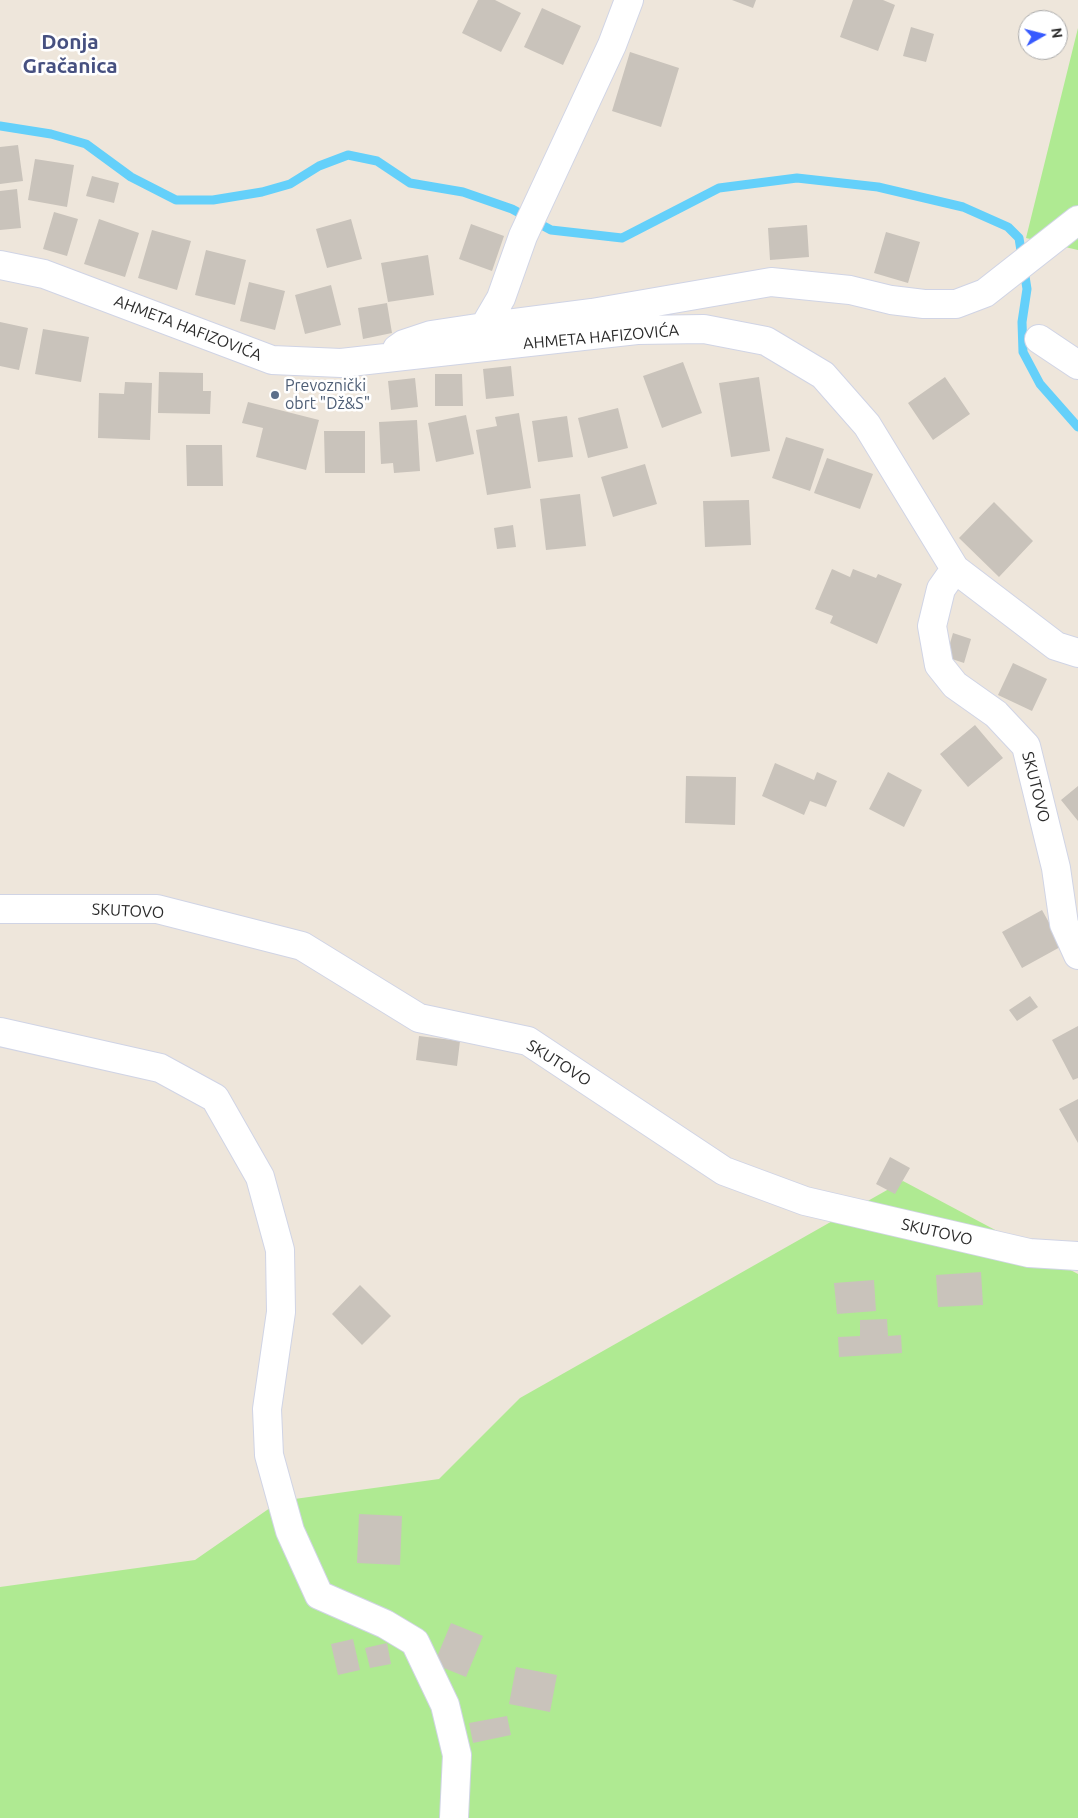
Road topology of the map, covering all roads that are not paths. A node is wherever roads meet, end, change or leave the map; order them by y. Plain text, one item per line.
1 (629, 0) edge
2 (1078, 220) edge
3 (0, 265) edge
4 (484, 327) junction
5 (1038, 339) dead end
6 (380, 360) junction
7 (1078, 365) edge
8 (955, 569) junction
9 (1078, 653) edge
10 (0, 909) edge
11 (1078, 955) edge
12 (0, 1032) edge
13 (1078, 1256) edge
14 (454, 1818) edge

1 - 4 street
2 - 4 street, AHMETA HAFIZOVIĆA
3 - 6 street, AHMETA HAFIZOVIĆA
4 - 6 street, AHMETA HAFIZOVIĆA
5 - 7 street
6 - 8 street, AHMETA HAFIZOVIĆA
8 - 9 street, AHMETA HAFIZOVIĆA
8 - 11 street, SKUTOVO
10 - 13 street, SKUTOVO
12 - 14 street

